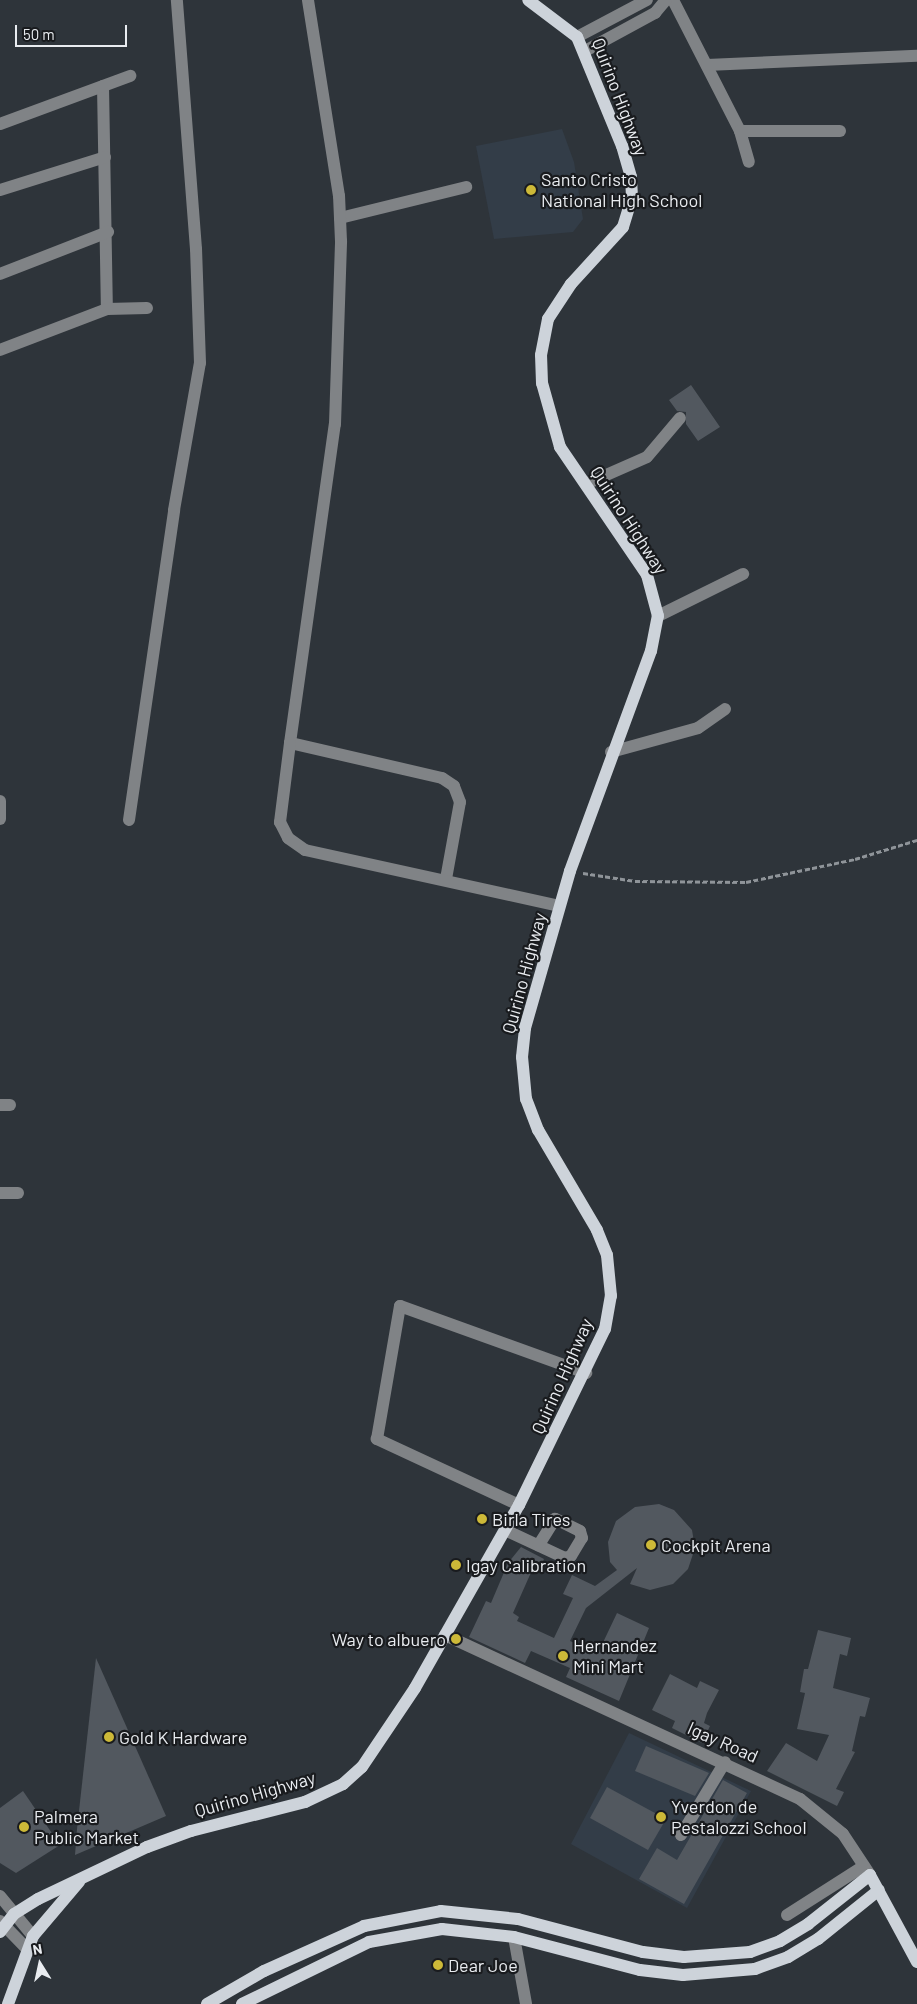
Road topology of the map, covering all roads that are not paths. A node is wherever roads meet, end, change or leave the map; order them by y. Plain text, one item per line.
1 (177, 0) edge
2 (308, 0) edge
3 (528, 0) edge
4 (647, 0) edge
5 (666, 0) edge
6 (673, 0) edge
7 (577, 37) junction
8 (585, 51) junction
9 (917, 56) edge
10 (707, 65) junction
11 (130, 76) dead end
12 (103, 86) junction
13 (0, 124) edge
14 (740, 131) junction
15 (840, 131) dead end
16 (105, 157) junction
17 (749, 162) dead end
18 (466, 187) dead end
19 (0, 190) edge
20 (340, 218) junction
21 (108, 232) junction
22 (0, 274) edge
23 (147, 308) dead end
24 (107, 309) junction
25 (0, 350) edge
26 (680, 418) dead end
27 (588, 483) junction
28 (743, 574) dead end
29 (658, 616) junction
30 (725, 709) dead end
31 (290, 743) junction
32 (611, 752) junction
33 (0, 801) edge
34 (0, 819) edge
35 (129, 820) dead end
36 (446, 878) junction
37 (560, 906) junction
38 (0, 1193) edge
39 (18, 1193) dead end
40 (586, 1373) junction
41 (519, 1505) junction
42 (505, 1530) junction
43 (539, 1545) dead end
44 (445, 1635) junction
45 (725, 1762) junction
46 (681, 1835) dead end
47 (867, 1870) junction
48 (80, 1880) junction
49 (879, 1890) junction
50 (0, 1896) edge
51 (14, 1914) junction
52 (788, 1915) dead end
53 (518, 1920) junction
54 (1, 1926) edge
55 (33, 1936) junction
56 (514, 1937) junction
57 (28, 1950) junction
58 (917, 1962) edge
59 (8, 2004) edge
60 (207, 2004) edge
61 (242, 2004) edge
62 (526, 2004) edge

1 - 35 street
2 - 20 street
3 - 7 main road, Quirino Highway
4 - 7 street
5 - 8 street
6 - 10 street
7 - 8 main road, Quirino Highway
8 - 27 main road, Quirino Highway
9 - 10 street
10 - 14 street
11 - 12 street
12 - 13 street
12 - 16 street
14 - 15 street
14 - 17 street
16 - 19 street
16 - 21 street
18 - 20 street
20 - 31 street
21 - 22 street
21 - 24 street
23 - 24 street
24 - 25 street
26 - 27 street
27 - 29 main road, Quirino Highway
28 - 29 street
29 - 32 main road, Quirino Highway
30 - 32 street
31 - 36 street
31 - 36 street
32 - 37 main road, Quirino Highway
33 - 34 street
36 - 37 street
37 - 40 main road, Quirino Highway
38 - 39 street
40 - 41 main road, Quirino Highway
40 - 41 street
41 - 42 main road, Quirino Highway
42 - 43 street
42 - 44 main road, Quirino Highway
44 - 45 street, Igay Road
44 - 48 main road, Quirino Highway
45 - 46 street
45 - 47 street, Igay Road
47 - 49 main road, Igay Road
47 - 52 street
47 - 53 main road
48 - 51 main road, Quirino Highway
48 - 55 main road, Quirino Highway
49 - 56 main road
49 - 58 main road, Igay Road
50 - 51 street
51 - 54 main road, Quirino Highway
51 - 55 street
53 - 56 main road
53 - 60 main road
54 - 57 street
55 - 57 main road, Quirino Highway
56 - 61 main road
56 - 62 street
57 - 59 main road, Quirino Highway

